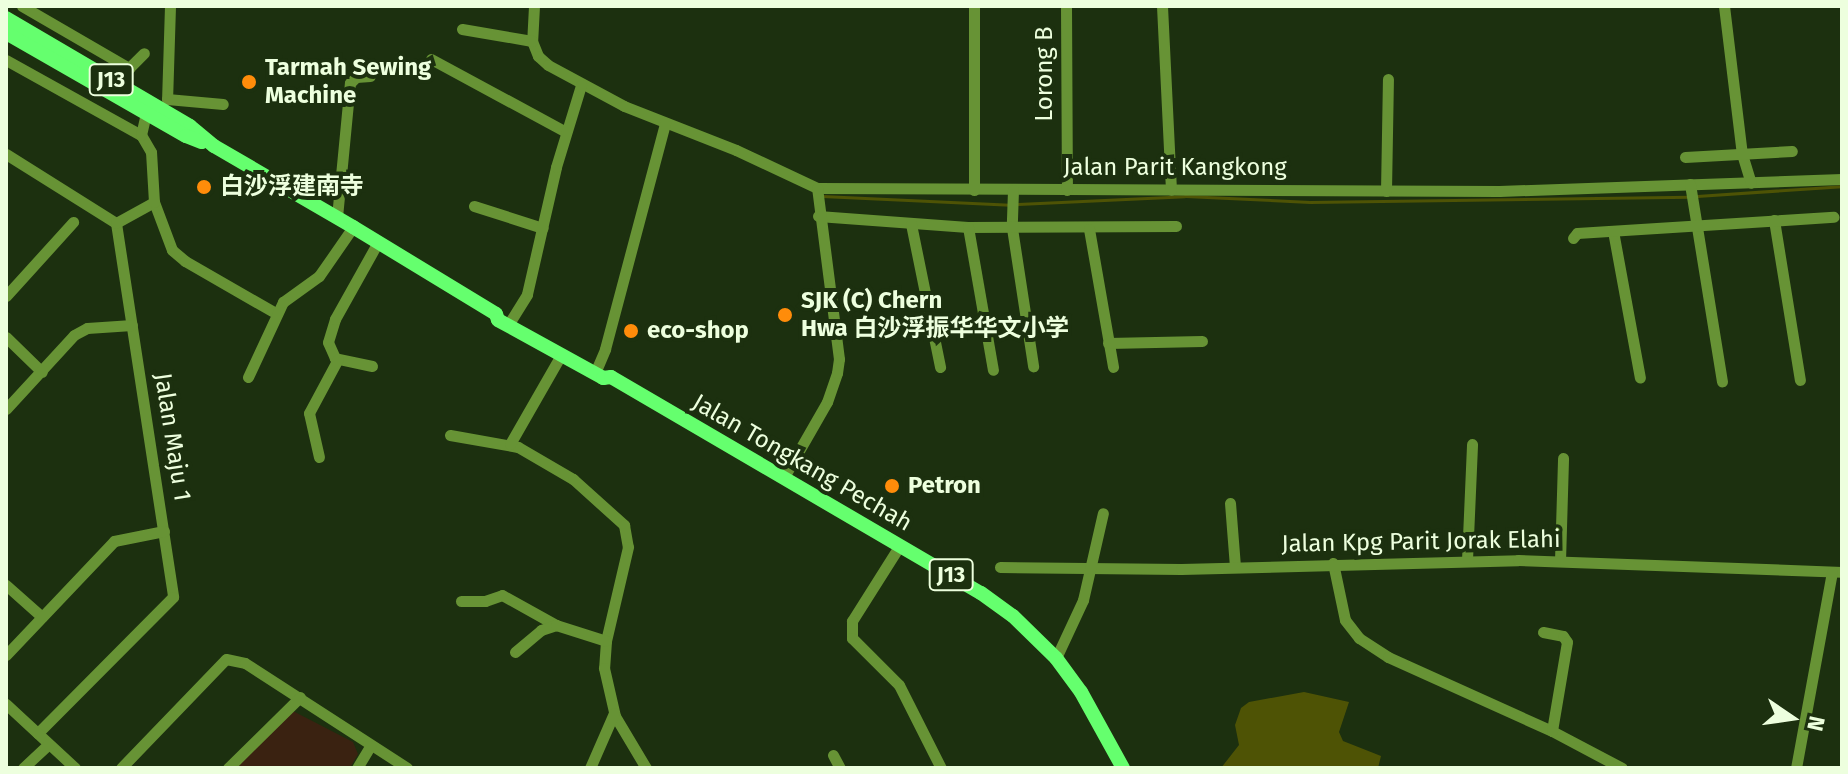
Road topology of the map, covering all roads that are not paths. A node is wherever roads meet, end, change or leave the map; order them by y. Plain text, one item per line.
1 (22, 6) edge
2 (170, 6) edge
3 (534, 6) edge
4 (974, 6) edge
5 (1066, 6) edge
6 (1162, 6) edge
7 (1724, 6) edge
8 (6, 18) edge
9 (462, 29) dead end
10 (6, 33) edge
11 (532, 41) junction
12 (104, 53) junction
13 (144, 53) dead end
14 (431, 59) dead end
15 (6, 60) edge
16 (101, 74) junction
17 (370, 76) dead end
18 (1388, 79) dead end
19 (581, 85) junction
20 (223, 104) dead end
21 (157, 107) junction
22 (665, 123) junction
23 (566, 132) junction
24 (141, 135) junction
25 (1792, 151) dead end
26 (6, 154) edge
27 (1742, 154) junction
28 (1685, 157) dead end
29 (1842, 179) edge
30 (1751, 183) junction
31 (817, 188) junction
32 (1691, 188) junction
33 (974, 190) junction
34 (1067, 190) junction
35 (1171, 190) junction
36 (1386, 191) junction
37 (1013, 194) junction
38 (154, 202) junction
39 (474, 206) dead end
40 (818, 216) junction
41 (337, 217) junction
42 (1834, 217) dead end
43 (1774, 220) junction
44 (73, 222) dead end
45 (116, 223) junction
46 (911, 224) junction
47 (1176, 226) dead end
48 (1697, 226) junction
49 (353, 227) junction
50 (968, 227) junction
51 (543, 228) junction
52 (1012, 228) junction
53 (1089, 229) junction
54 (1613, 231) junction
55 (1573, 238) dead end
56 (378, 242) junction
57 (6, 296) edge
58 (277, 314) junction
59 (510, 322) junction
60 (132, 325) junction
61 (6, 337) edge
62 (1202, 341) dead end
63 (1108, 343) junction
64 (561, 355) junction
65 (338, 359) junction
66 (372, 366) dead end
67 (1033, 366) dead end
68 (940, 367) dead end
69 (1113, 367) dead end
70 (598, 369) junction
71 (993, 370) dead end
72 (42, 372) junction
73 (248, 377) dead end
74 (1640, 378) dead end
75 (1800, 380) dead end
76 (1722, 381) dead end
77 (6, 409) edge
78 (450, 435) dead end
79 (510, 444) junction
80 (1472, 444) dead end
81 (319, 457) dead end
82 (1563, 458) dead end
83 (784, 477) junction
84 (1230, 503) dead end
85 (1103, 513) dead end
86 (164, 531) junction
87 (900, 545) junction
88 (1468, 555) junction
89 (1560, 556) junction
90 (1333, 563) junction
91 (1000, 567) dead end
92 (1235, 567) junction
93 (1091, 570) junction
94 (1837, 572) edge
95 (6, 585) edge
96 (461, 601) dead end
97 (42, 617) junction
98 (556, 625) junction
99 (1543, 632) dead end
100 (606, 641) junction
101 (515, 652) dead end
102 (6, 655) edge
103 (1056, 658) junction
104 (300, 697) junction
105 (6, 704) edge
106 (614, 713) junction
107 (1552, 731) junction
108 (38, 733) junction
109 (49, 744) junction
110 (370, 746) junction
111 (833, 755) dead end
112 (23, 768) edge
113 (75, 768) edge
114 (121, 768) edge
115 (228, 768) edge
116 (357, 768) edge
117 (407, 768) edge
118 (590, 768) edge
119 (646, 768) edge
120 (840, 768) edge
121 (941, 768) edge
122 (1123, 768) edge
123 (1622, 768) edge
124 (1796, 768) edge

1 - 12 street
2 - 21 street
3 - 11 street
4 - 33 street
5 - 34 street, Lorong B
6 - 35 street
7 - 27 street
8 - 16 main road, Jalan Tongkang Pechah / J13
9 - 11 street
10 - 21 main road, Jalan Tongkang Pechah / J13
11 - 19 street
12 - 13 street
12 - 16 street
14 - 23 street
15 - 24 street
16 - 21 main road, Jalan Tongkang Pechah / J13
17 - 41 street
18 - 36 street
19 - 22 street
19 - 23 street
20 - 21 street
21 - 24 street
21 - 41 main road, Jalan Tongkang Pechah / J13
22 - 31 street
22 - 70 street
23 - 51 street
24 - 38 street
25 - 27 street
26 - 45 street
27 - 28 street
27 - 30 street
29 - 30 street, Jalan Parit Kangkong
30 - 32 street, Jalan Parit Kangkong
31 - 33 street, Jalan Parit Kangkong
31 - 40 street
32 - 36 street, Jalan Parit Kangkong
32 - 48 street
33 - 37 street, Jalan Parit Kangkong
34 - 35 street, Jalan Parit Kangkong
34 - 37 street, Jalan Parit Kangkong
35 - 36 street, Jalan Parit Kangkong
37 - 52 street
38 - 45 street
38 - 58 street
39 - 51 street
40 - 46 street
40 - 83 street
41 - 49 main road, Jalan Tongkang Pechah / J13
42 - 43 street
43 - 48 street
43 - 75 street
44 - 57 street
45 - 60 street, Jalan Maju 1
46 - 50 street
46 - 68 street
47 - 53 street
48 - 54 street
48 - 76 street
49 - 56 main road, Jalan Tongkang Pechah / J13
49 - 58 street
50 - 52 street
50 - 71 street
51 - 59 street
52 - 53 street
52 - 67 street
53 - 63 street
54 - 55 street
54 - 74 street
56 - 59 main road, Jalan Tongkang Pechah / J13
56 - 65 street
58 - 73 street
59 - 64 main road, Jalan Tongkang Pechah / J13
59 - 70 main road, Jalan Tongkang Pechah / J13
60 - 72 street
60 - 86 street, Jalan Maju 1
61 - 72 street
62 - 63 street
63 - 69 street
64 - 70 main road, Jalan Tongkang Pechah / J13
64 - 79 street
65 - 66 street
65 - 81 street
70 - 83 main road, Jalan Tongkang Pechah / J13
72 - 77 street
78 - 79 street
79 - 100 street
80 - 88 street
82 - 89 street
83 - 87 main road, Jalan Tongkang Pechah / J13
84 - 92 street
85 - 93 street
86 - 97 street
86 - 108 street, Jalan Maju 1
87 - 103 main road, Jalan Tongkang Pechah / J13
87 - 121 street
88 - 89 street, Jalan Kpg Parit Jorak Elahi
88 - 90 street, Jalan Kpg Parit Jorak Elahi
89 - 94 street, Jalan Kpg Parit Jorak Elahi
90 - 92 street, Jalan Kpg Parit Jorak Elahi
90 - 107 street
91 - 93 street, Jalan Kpg Parit Jorak Elahi
92 - 93 street, Jalan Kpg Parit Jorak Elahi
93 - 103 street
94 - 124 street
95 - 97 street
96 - 98 street
97 - 102 street
98 - 100 street
98 - 101 street
99 - 107 street
100 - 106 street
103 - 122 main road, Jalan Tongkang Pechah / J13
104 - 110 street
104 - 114 street
104 - 115 street
105 - 108 street
106 - 118 street
106 - 119 street
107 - 123 street
108 - 109 street
109 - 112 street
109 - 113 street
110 - 116 street
110 - 117 street
111 - 120 street

